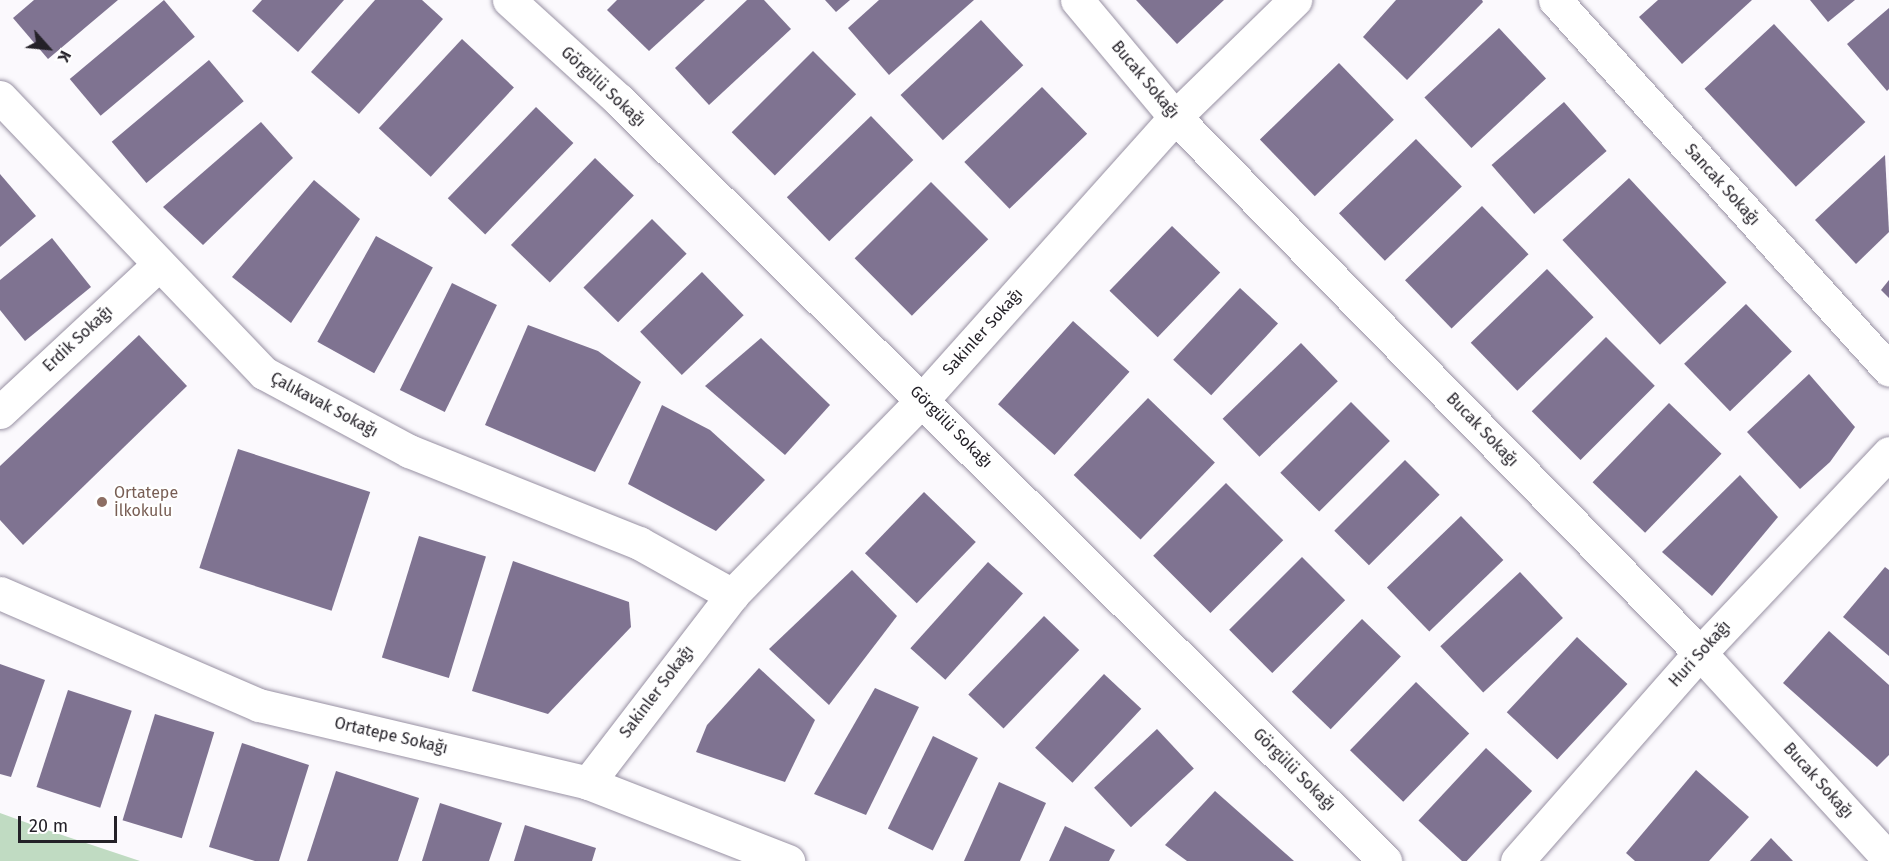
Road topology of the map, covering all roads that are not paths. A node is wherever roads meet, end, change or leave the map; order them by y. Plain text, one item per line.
1 (509, 0) edge
2 (1077, 0) edge
3 (1295, 0) edge
4 (1555, 0) edge
5 (0, 97) edge
6 (1175, 117) junction
7 (157, 266) junction
8 (1889, 369) edge
9 (923, 399) junction
10 (0, 412) edge
11 (1889, 453) edge
12 (0, 593) edge
13 (732, 595) junction
14 (1701, 653) junction
15 (588, 783) junction
16 (1889, 859) edge
17 (788, 861) edge
18 (1385, 861) edge
19 (1517, 861) edge

1 - 9 street, Görgülü Sokağı
2 - 6 street, Bucak Sokağı
3 - 6 street, Sakinler Sokağı
4 - 8 street, Sancak Sokağı
5 - 7 street, Çalıkavak Sokağı
6 - 9 street, Sakinler Sokağı
6 - 14 street, Bucak Sokağı
7 - 10 street, Erdik Sokağı
7 - 13 street, Çalıkavak Sokağı
9 - 13 street, Sakinler Sokağı
9 - 18 street, Görgülü Sokağı
11 - 14 street, Huri Sokağı
12 - 15 street, Ortatepe Sokağı
13 - 15 street, Sakinler Sokağı
14 - 16 street, Bucak Sokağı
14 - 19 street, Huri Sokağı
15 - 17 street, Ortatepe Sokağı

